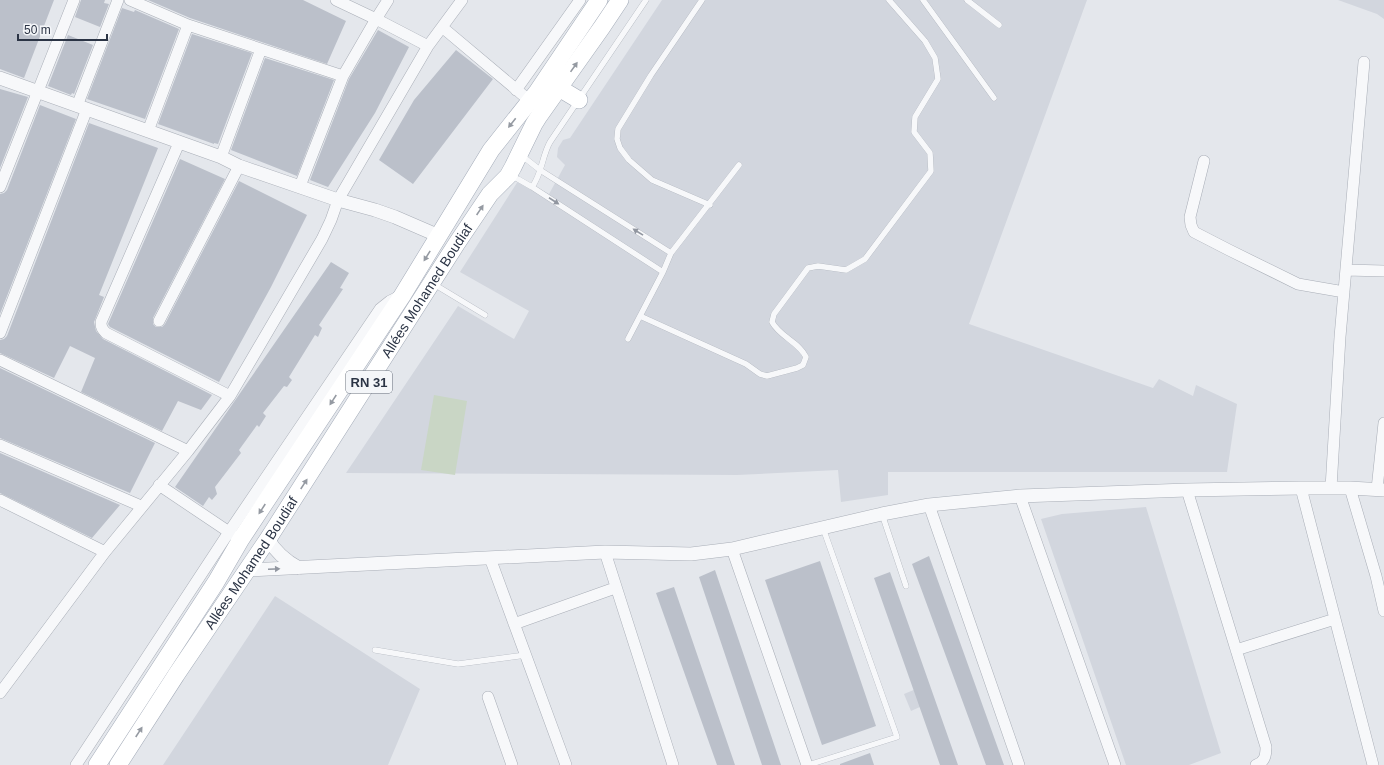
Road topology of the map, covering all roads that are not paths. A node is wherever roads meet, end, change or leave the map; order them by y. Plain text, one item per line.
1 (74, 0) edge
2 (118, 0) edge
3 (336, 0) edge
4 (388, 0) edge
5 (462, 0) edge
6 (580, 0) edge
7 (599, 0) edge
8 (620, 0) edge
9 (646, 0) edge
10 (702, 0) edge
11 (889, 0) edge
12 (923, 0) edge
13 (967, 0) edge
14 (133, 1) edge
15 (376, 18) junction
16 (188, 25) junction
17 (999, 25) dead end
18 (442, 27) junction
19 (428, 46) junction
20 (261, 50) junction
21 (1364, 62) dead end
22 (343, 76) junction
23 (0, 78) edge
24 (559, 88) junction
25 (516, 90) junction
26 (38, 92) junction
27 (994, 98) dead end
28 (579, 100) junction
29 (530, 101) junction
30 (82, 108) junction
31 (148, 131) junction
32 (501, 138) junction
33 (179, 143) junction
34 (520, 154) junction
35 (221, 157) junction
36 (1204, 161) dead end
37 (484, 163) junction
38 (739, 165) dead end
39 (239, 166) junction
40 (540, 170) junction
41 (508, 176) junction
42 (300, 186) junction
43 (0, 187) edge
44 (532, 187) junction
45 (338, 200) junction
46 (710, 205) junction
47 (439, 236) junction
48 (671, 253) junction
49 (1346, 270) junction
50 (1384, 271) edge
51 (663, 272) junction
52 (432, 283) junction
53 (1344, 292) junction
54 (485, 315) dead end
55 (640, 316) junction
56 (159, 321) dead end
57 (0, 333) edge
58 (628, 339) dead end
59 (0, 360) edge
60 (230, 396) junction
61 (1384, 423) edge
62 (0, 445) edge
63 (188, 451) junction
64 (159, 485) junction
65 (1301, 488) junction
66 (1331, 488) junction
67 (1350, 488) junction
68 (1186, 490) junction
69 (1381, 490) edge
70 (1020, 496) junction
71 (0, 500) edge
72 (929, 505) junction
73 (141, 506) junction
74 (882, 514) junction
75 (823, 528) junction
76 (235, 536) junction
77 (268, 539) junction
78 (732, 549) junction
79 (105, 552) junction
80 (605, 552) junction
81 (490, 558) junction
82 (299, 568) junction
83 (248, 570) junction
84 (1380, 576) edge
85 (906, 586) dead end
86 (615, 588) junction
87 (1384, 610) edge
88 (1335, 619) junction
89 (514, 624) junction
90 (375, 650) dead end
91 (1236, 650) junction
92 (526, 655) junction
93 (0, 693) edge
94 (488, 697) dead end
95 (106, 718) junction
96 (122, 728) junction
97 (76, 765) edge
98 (97, 765) edge
99 (118, 765) edge
100 (512, 765) edge
101 (566, 765) edge
102 (672, 765) edge
103 (807, 765) edge
104 (1019, 765) edge
105 (1114, 765) edge
106 (1259, 765) edge
107 (1374, 765) edge

1 - 26 street
2 - 30 street
3 - 15 street
4 - 15 street
5 - 18 street
6 - 25 street
7 - 29 main road, Allées Mohamed Boudiaf / RN 31
24 -> 8 main road, Allées Mohamed Boudiaf / RN 31
9 - 28 lane
10 - 46 lane
11 - 55 lane
12 - 27 lane
13 - 17 lane
14 - 16 street
15 - 19 street
15 - 22 street
16 - 20 street
16 - 31 street
18 - 19 street
18 - 25 street
19 - 45 street
20 - 22 street
20 - 35 street
21 - 49 street
22 - 42 street
23 - 26 street
24 - 28 main road
24 - 34 main road, Allées Mohamed Boudiaf / RN 31
25 - 29 street
26 - 30 street
26 - 43 street
28 - 40 lane
29 -> 32 main road, Allées Mohamed Boudiaf / RN 31
30 - 31 street
30 - 57 street
31 - 33 street
32 - 34 main road
32 - 37 main road, Allées Mohamed Boudiaf / RN 31
33 - 35 street
33 - 60 street
34 - 40 lane
34 - 41 main road, Allées Mohamed Boudiaf / RN 31
35 - 39 street
36 - 53 street
37 - 41 main road
37 - 47 main road, Allées Mohamed Boudiaf / RN 31
38 - 46 lane
39 - 42 street
39 - 56 street
40 - 44 lane
48 -> 40 lane
41 - 44 lane
52 -> 41 main road, Allées Mohamed Boudiaf / RN 31
42 - 45 street
44 -> 51 lane
45 - 47 street
45 - 60 street
46 - 48 lane
47 -> 76 main road, Allées Mohamed Boudiaf / RN 31
48 - 51 lane
49 - 50 street
49 - 53 street
51 - 55 lane
52 - 54 lane
77 -> 52 main road, Allées Mohamed Boudiaf / RN 31
53 - 66 street
55 - 58 lane
59 - 63 street
60 - 63 street
61 - 69 street
62 - 73 street
63 - 64 street
64 - 73 street
64 - 76 street
65 - 66 street
65 - 68 street
65 - 88 street
66 - 67 street
67 - 69 street
67 - 84 street
68 - 70 street
68 - 91 street
70 - 72 street
70 - 105 street
71 - 79 street
72 - 74 street
72 - 104 street
73 - 79 street
74 - 75 street
74 - 85 lane
75 - 78 street
75 - 103 lane
76 - 95 street
76 - 96 main road, Allées Mohamed Boudiaf / RN 31
77 - 82 street
77 - 83 main road, Allées Mohamed Boudiaf / RN 31
78 - 80 street
78 - 103 street
79 - 93 street
80 - 81 street
80 - 86 street
81 - 82 street
81 - 89 street
83 -> 82 street
99 -> 83 main road, Allées Mohamed Boudiaf / RN 31
84 - 87 street
86 - 89 street
86 - 102 street
88 - 91 street
88 - 107 street
89 - 92 street
90 - 92 lane
91 - 106 street
92 - 101 street
94 - 100 street
95 - 96 street
95 - 97 street
96 - 98 main road, Allées Mohamed Boudiaf / RN 31

